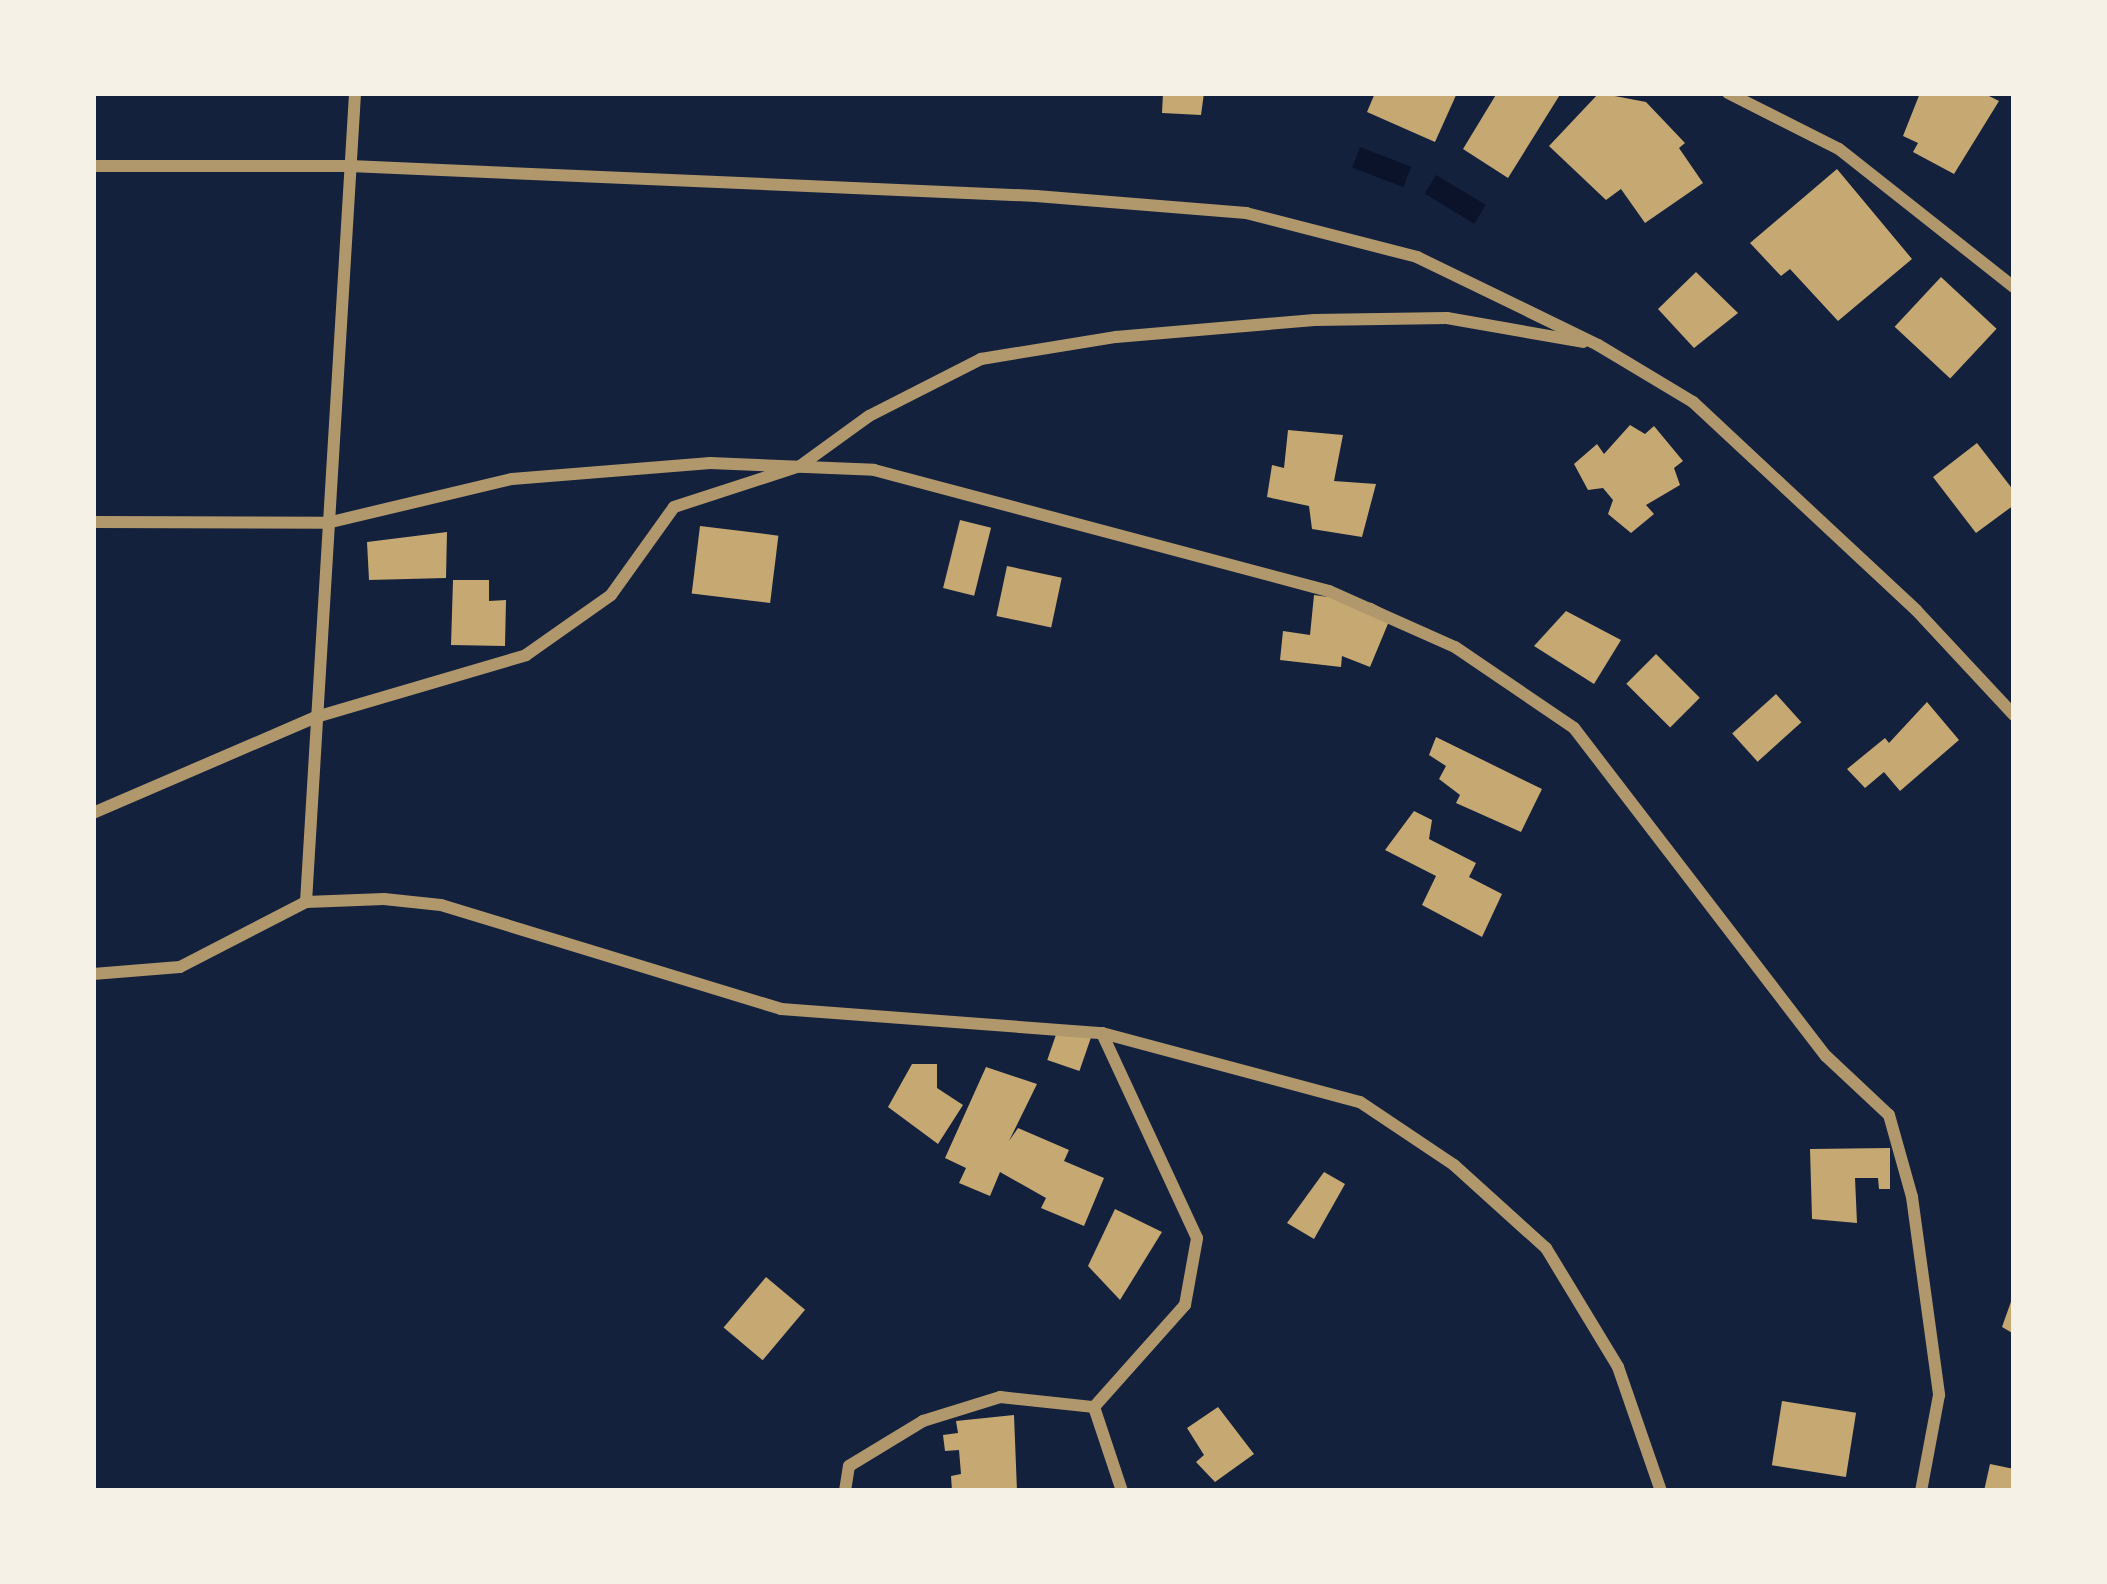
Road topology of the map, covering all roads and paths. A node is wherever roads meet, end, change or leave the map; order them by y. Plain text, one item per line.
1 (355, 93) edge
2 (1728, 93) edge
3 (93, 166) edge
4 (350, 166) junction
5 (2014, 287) edge
6 (1598, 345) junction
7 (800, 466) junction
8 (93, 522) edge
9 (327, 523) junction
10 (2014, 715) edge
11 (316, 717) junction
12 (93, 814) edge
13 (306, 902) junction
14 (93, 974) edge
15 (1102, 1033) junction
16 (1094, 1407) junction
17 (845, 1491) edge
18 (1122, 1491) edge
19 (1661, 1491) edge
20 (1921, 1491) edge

1 - 4 street
2 - 5 street
3 - 4 street
4 - 6 street
4 - 9 street
6 - 7 street
6 - 10 street
7 - 9 street
7 - 11 street
7 - 20 street
8 - 9 street
9 - 11 street
11 - 12 street
11 - 13 street
13 - 14 street
13 - 15 street
15 - 16 street
15 - 19 street
16 - 17 street
16 - 18 street

